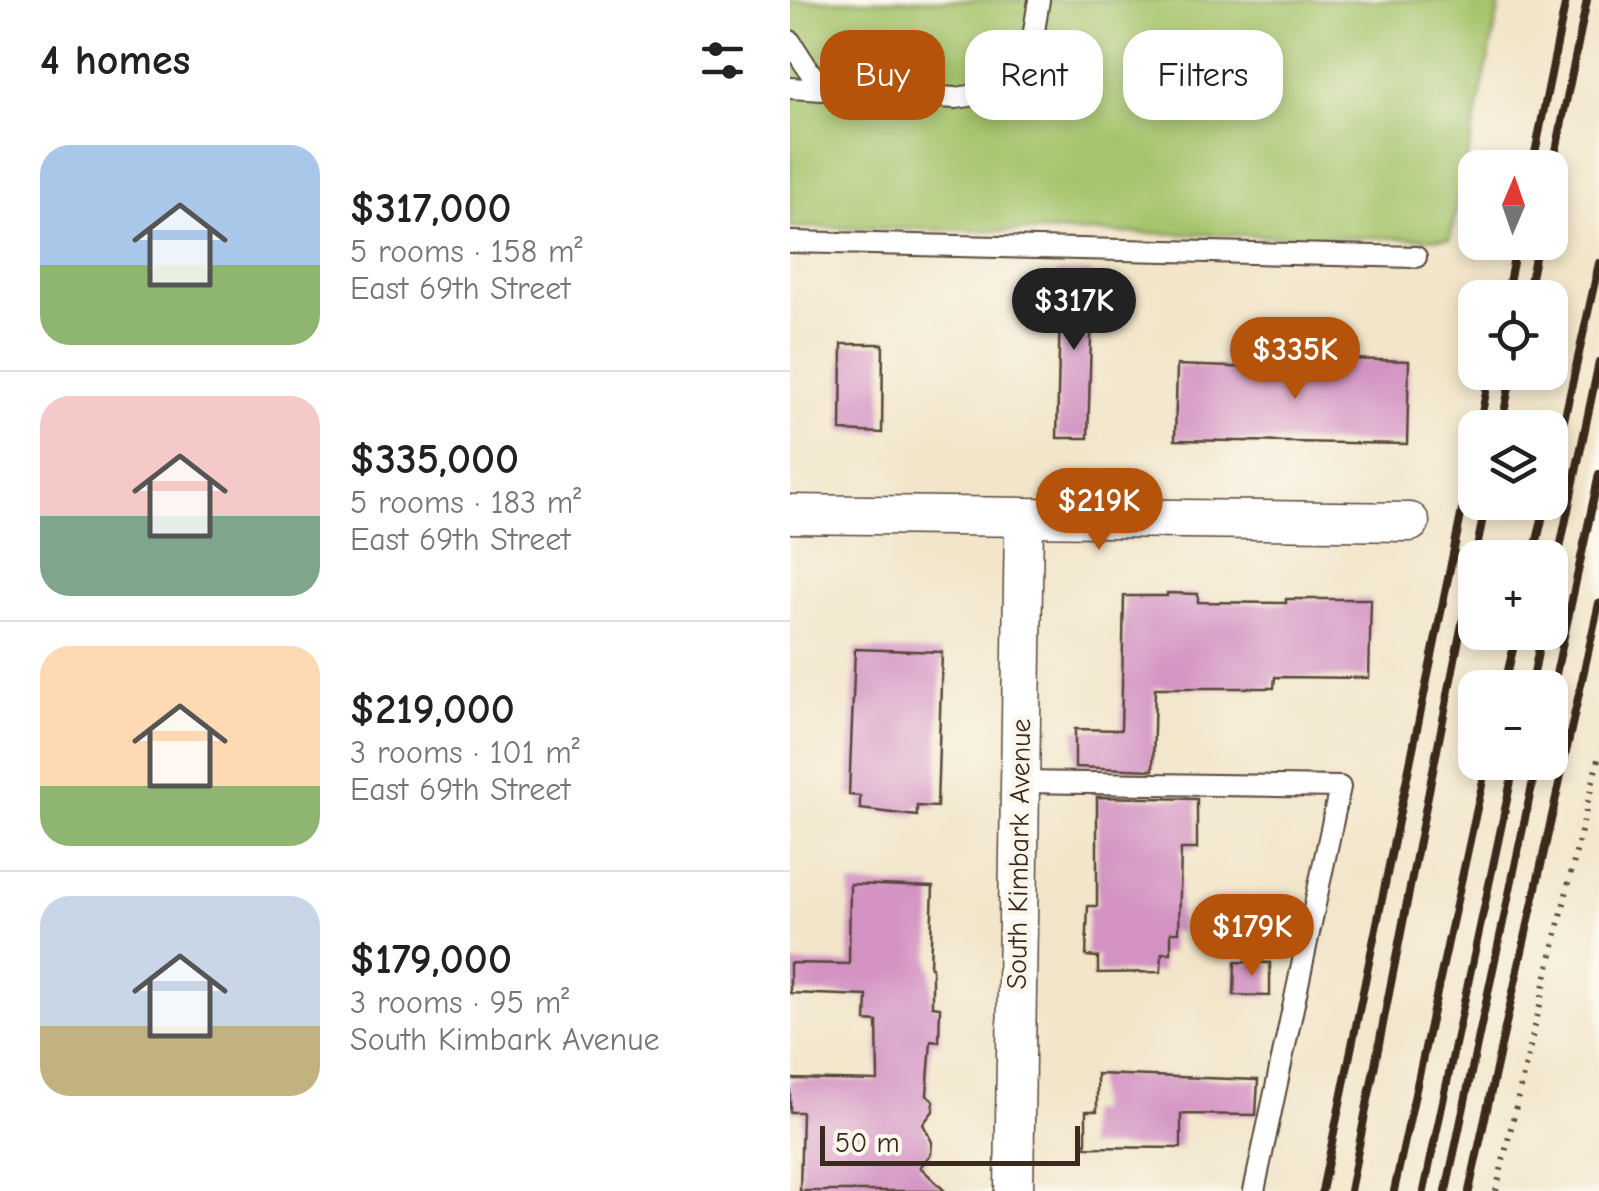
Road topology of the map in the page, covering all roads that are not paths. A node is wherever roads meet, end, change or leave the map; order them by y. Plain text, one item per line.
1 (1040, 0) edge
2 (790, 41) edge
3 (790, 88) edge
4 (820, 89) joint
5 (945, 97) edge
6 (790, 242) edge
7 (1416, 257) dead end
8 (790, 514) edge
9 (1024, 518) junction
10 (1410, 522) dead end
11 (1020, 782) junction
12 (1014, 1191) edge
13 (1254, 1191) edge

1 - 5 lane
2 - 4 lane
3 - 4 lane
6 - 7 lane
8 - 9 street
9 - 10 street
9 - 11 street, South Kimbark Avenue
11 - 12 street, South Kimbark Avenue
11 - 13 lane

